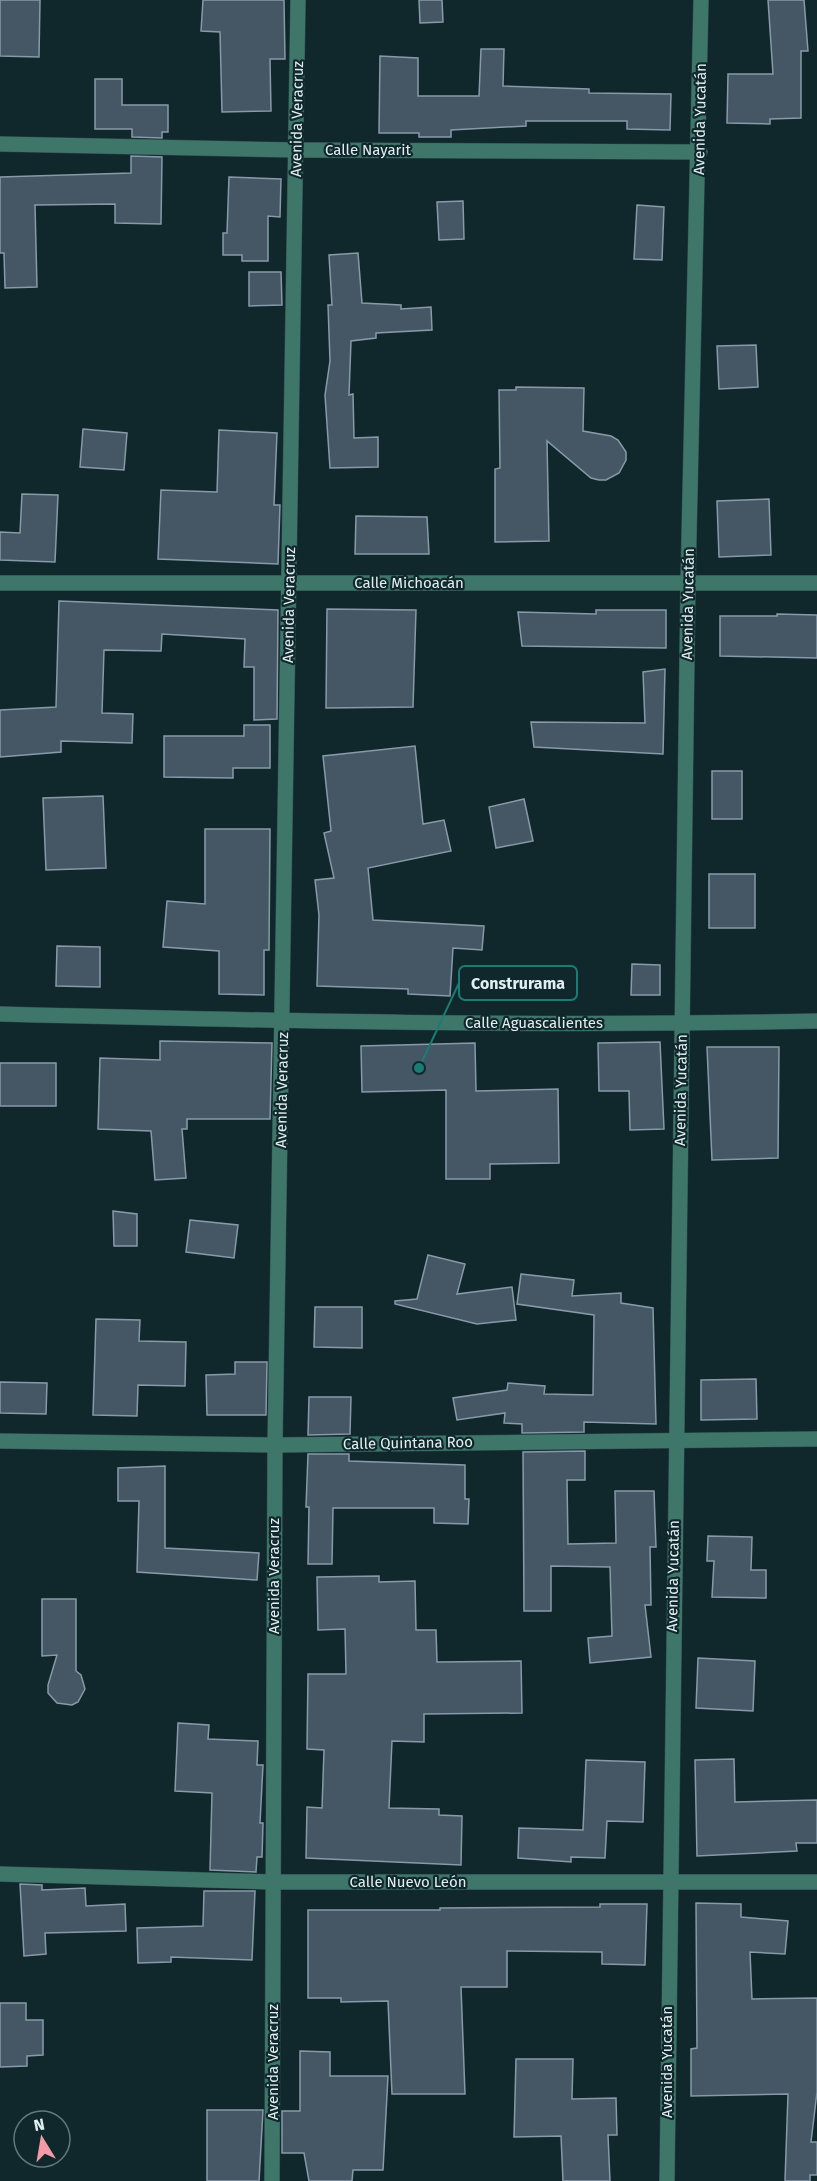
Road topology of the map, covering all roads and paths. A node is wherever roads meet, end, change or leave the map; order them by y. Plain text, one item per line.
1 (298, 0) edge
2 (701, 0) edge
3 (0, 144) edge
4 (297, 150) junction
5 (700, 152) junction
6 (688, 582) junction
7 (0, 583) edge
8 (817, 583) edge
9 (289, 584) junction
10 (0, 1014) edge
11 (283, 1021) junction
12 (817, 1021) edge
13 (682, 1024) junction
14 (817, 1439) edge
15 (675, 1440) junction
16 (0, 1441) edge
17 (274, 1445) junction
18 (0, 1874) edge
19 (274, 1882) junction
20 (817, 1882) edge
21 (669, 1883) junction
22 (272, 2181) edge
23 (667, 2181) edge

1 - 4 street, Avenida Veracruz
2 - 5 street, Avenida Yucatán
3 - 4 street, Calle Nayarit
4 - 5 street, Calle Nayarit
4 - 9 street, Avenida Veracruz
5 - 6 street, Avenida Yucatán
6 - 8 street, Calle Michoacán
6 - 9 street, Calle Michoacán
6 - 13 street, Avenida Yucatán
7 - 9 street, Calle Michoacán
9 - 11 street, Avenida Veracruz
10 - 11 street, Calle Aguascalientes
11 - 13 street, Calle Aguascalientes
11 - 17 street, Avenida Veracruz
12 - 13 street, Calle Aguascalientes
13 - 15 street, Avenida Yucatán
14 - 15 street, Calle Quintana Roo
15 - 17 street, Calle Quintana Roo
15 - 21 street, Avenida Yucatán
16 - 17 street, Calle Quintana Roo
17 - 19 street, Avenida Veracruz
18 - 19 street, Calle Nuevo León
19 - 21 street, Calle Nuevo León
19 - 22 street, Avenida Veracruz
20 - 21 street, Calle Nuevo León
21 - 23 street, Avenida Yucatán

